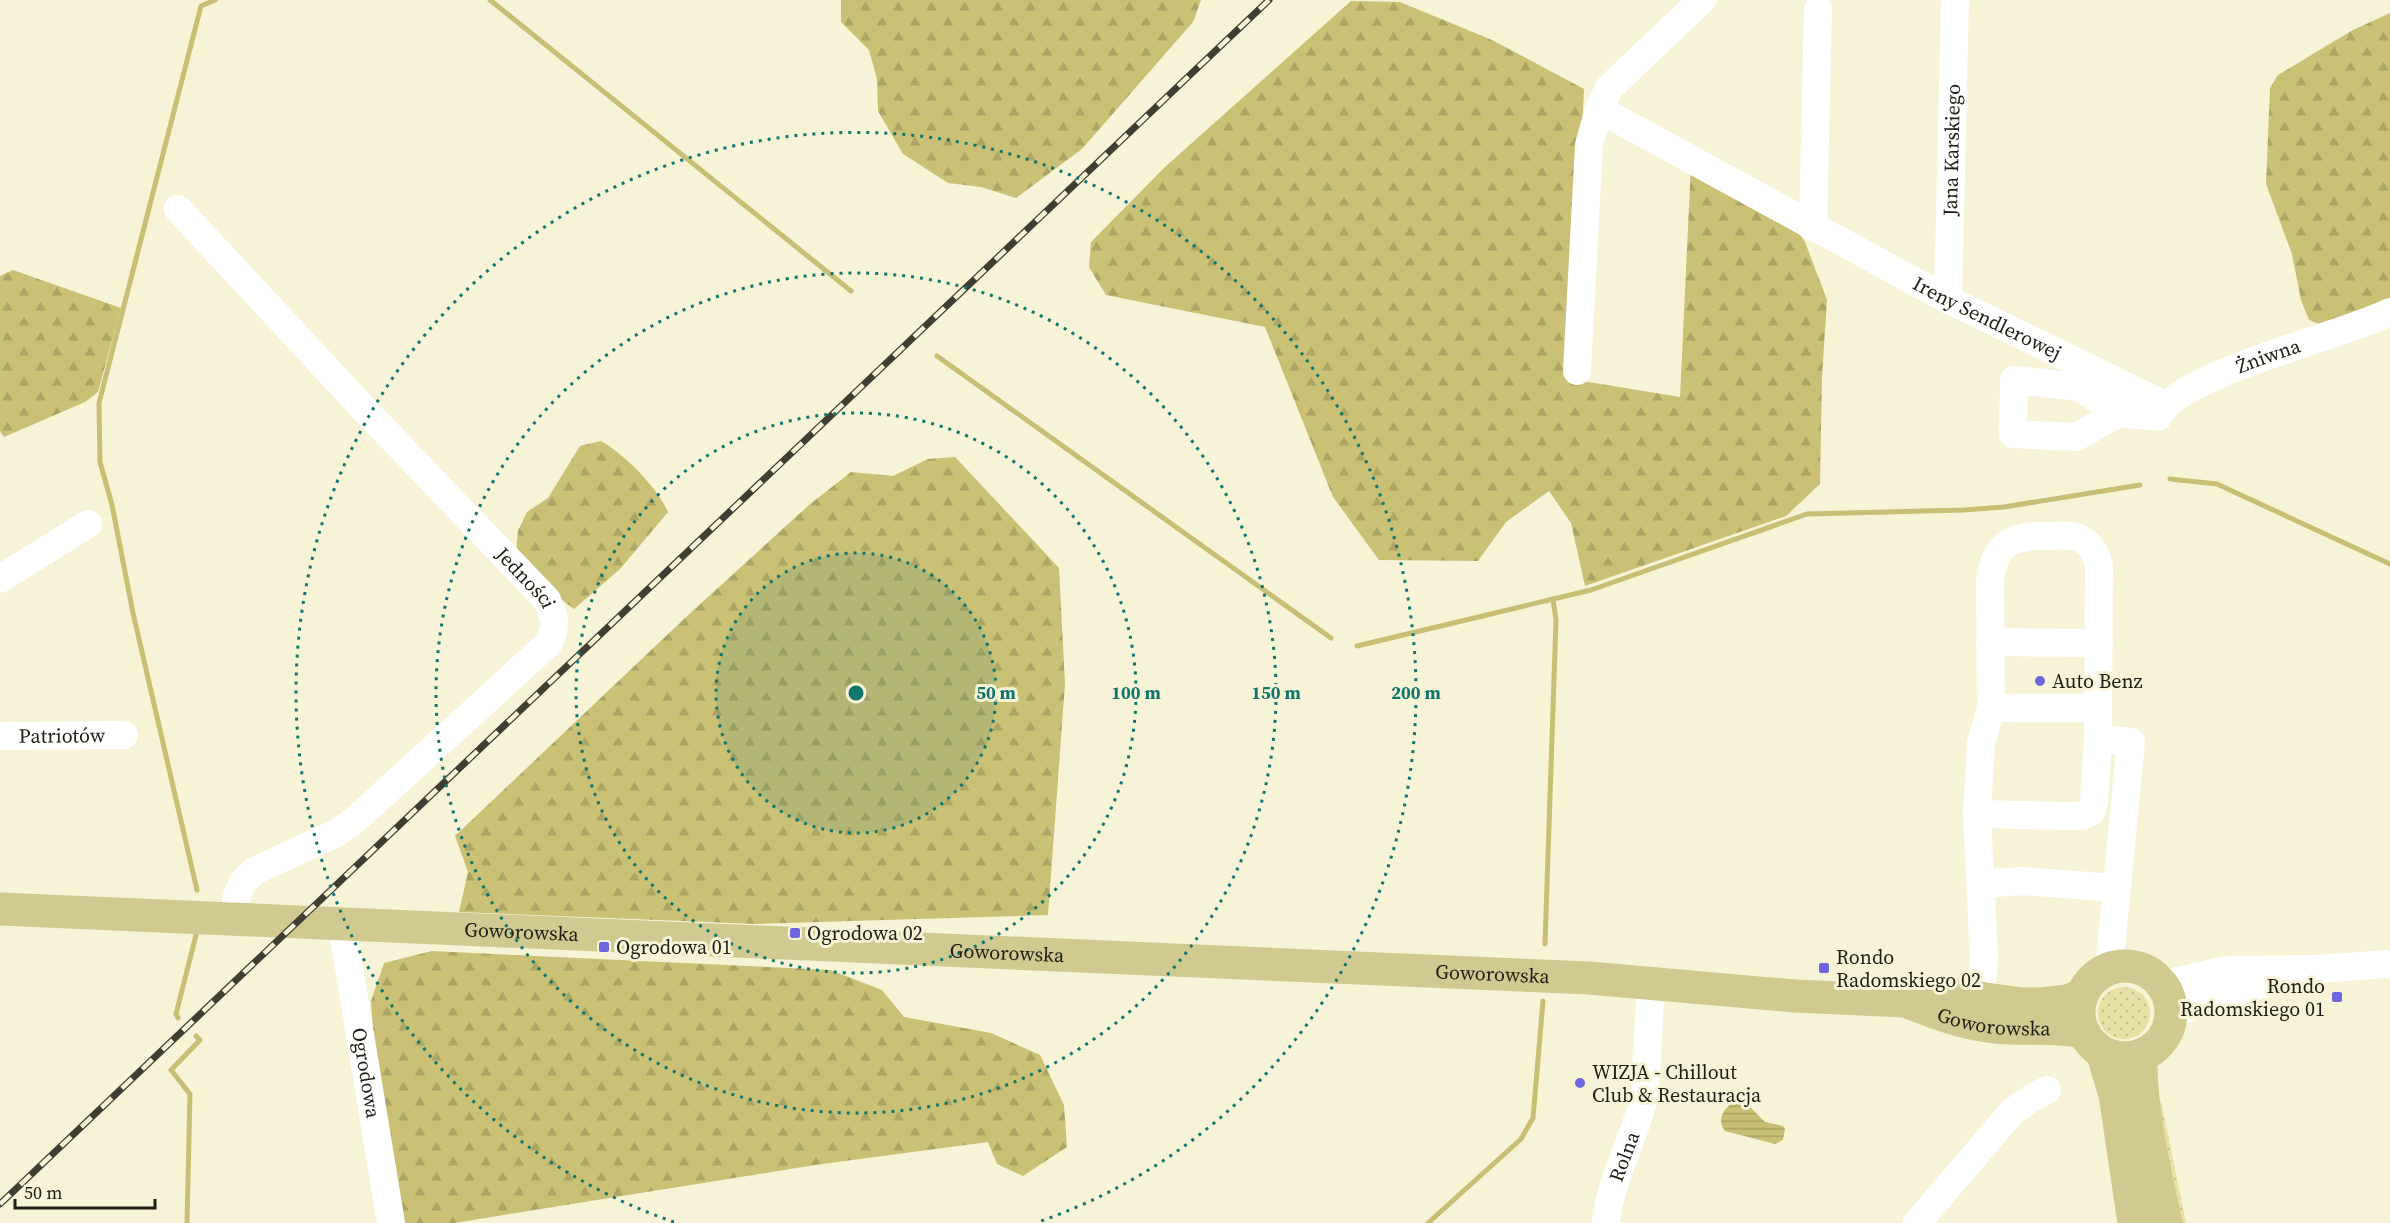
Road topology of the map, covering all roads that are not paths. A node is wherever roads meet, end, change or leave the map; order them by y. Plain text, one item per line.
1 (1702, 0) edge
2 (1955, 0) edge
3 (1818, 9) dead end
4 (1599, 109) junction
5 (178, 209) dead end
6 (1813, 227) junction
7 (1948, 300) junction
8 (2390, 312) edge
9 (1577, 371) dead end
10 (2161, 411) junction
11 (2119, 413) dead end
12 (88, 524) dead end
13 (0, 579) edge
14 (1990, 642) junction
15 (2099, 643) junction
16 (1991, 708) junction
17 (2098, 708) junction
18 (124, 735) dead end
19 (0, 736) edge
20 (2098, 739) junction
21 (1977, 814) junction
22 (2117, 874) junction
23 (1982, 884) junction
24 (0, 909) edge
25 (234, 919) junction
26 (342, 925) junction
27 (2390, 964) edge
28 (2109, 969) junction
29 (2316, 969) junction
30 (2159, 982) junction
31 (1651, 983) junction
32 (2082, 996) junction
33 (1981, 998) junction
34 (1905, 1001) junction
35 (2170, 1016) junction
36 (2093, 1042) junction
37 (2140, 1055) junction
38 (2047, 1090) dead end
39 (2171, 1218) edge
40 (391, 1223) edge
41 (1606, 1223) edge
42 (1917, 1223) edge
43 (2134, 1223) edge

1 - 4 street
2 - 7 street, Jana Karskiego
3 - 6 street
4 - 6 street, Ireny Sendlerowej
4 - 9 street
5 - 25 street, Jedności
6 - 7 street, Ireny Sendlerowej
7 - 10 street, Ireny Sendlerowej
8 - 10 street, Żniwna
10 - 11 street
12 - 13 street
14 - 15 street
14 - 15 street
14 - 16 street
15 - 17 street
16 - 17 street
16 - 21 street
17 - 20 street
18 - 19 street, Patriotów
20 - 21 street
20 - 22 street
21 - 23 street
22 - 23 street
22 - 28 street
23 - 33 street
24 - 25 main road, Goworowska
25 - 26 main road, Goworowska
26 - 31 main road, Goworowska
26 - 40 street, Ogrodowa
27 - 29 street
28 - 30 main road
28 - 32 main road
29 - 30 street
29 - 35 street
30 - 35 main road
31 - 34 main road, Goworowska
31 - 41 street, Rolna
32 - 33 main road, Goworowska
32 - 36 main road
33 - 34 main road, Goworowska
34 - 36 main road, Goworowska
35 - 37 main road
36 - 37 main road
36 - 43 main road
37 - 39 main road
38 - 42 street

